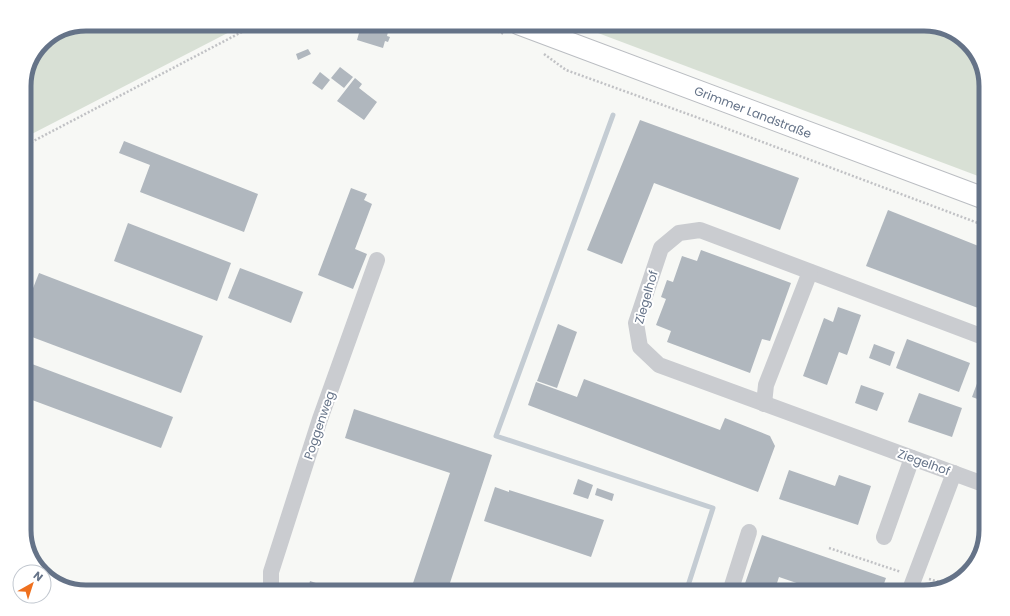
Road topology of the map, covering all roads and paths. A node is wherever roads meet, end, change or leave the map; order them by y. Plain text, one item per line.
1 (244, 31) edge
2 (518, 31) edge
3 (543, 54) dead end
4 (31, 142) edge
5 (979, 196) edge
6 (979, 223) edge
7 (377, 260) dead end
8 (810, 272) junction
9 (979, 335) edge
10 (764, 404) junction
11 (912, 458) junction
12 (954, 473) junction
13 (979, 482) edge
14 (750, 532) dead end
15 (884, 537) dead end
16 (829, 548) dead end
17 (915, 576) junction
18 (940, 582) edge
19 (271, 585) edge
20 (732, 585) edge
21 (912, 585) edge

1 - 4 path
2 - 5 main road, Grimmer Landstraße
3 - 6 path
7 - 19 street, Poggenweg
8 - 9 street, Ziegelhof
8 - 10 street
8 - 10 street, Ziegelhof
10 - 11 street, Ziegelhof
11 - 12 street, Ziegelhof
11 - 15 street
12 - 13 street, Ziegelhof
12 - 17 street
14 - 20 street
16 - 17 path
17 - 18 path
17 - 21 street

